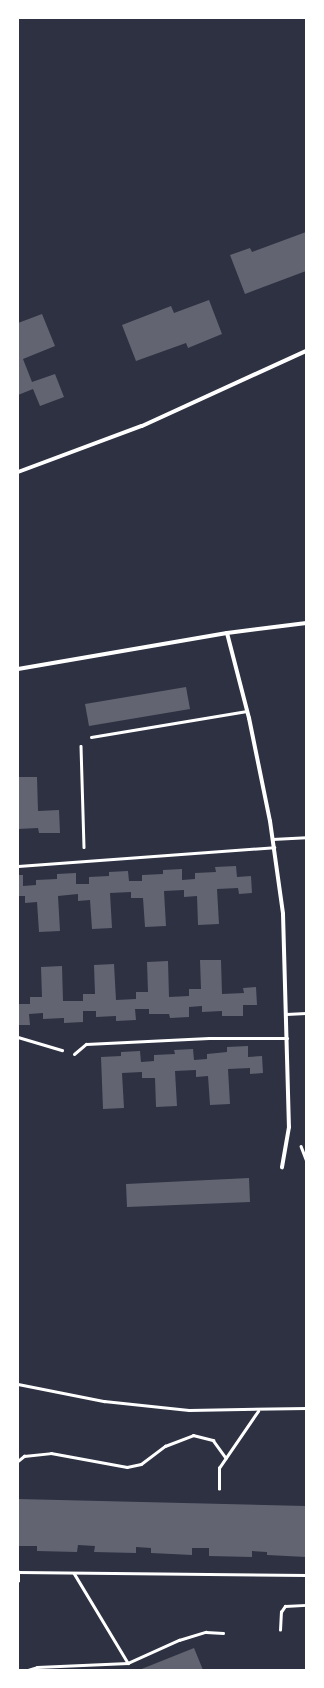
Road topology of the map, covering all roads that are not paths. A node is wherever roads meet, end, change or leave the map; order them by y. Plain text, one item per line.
1 (306, 351) edge
2 (18, 472) edge
3 (306, 623) edge
4 (227, 633) junction
5 (18, 670) edge
6 (247, 711) junction
7 (91, 737) road end
8 (306, 838) edge
9 (272, 839) junction
10 (274, 847) junction
11 (18, 866) edge
12 (306, 1013) edge
13 (286, 1014) junction
14 (287, 1038) junction
15 (74, 1054) road end
16 (282, 1167) dead end

1 - 2 street
3 - 4 street
4 - 5 street
4 - 6 street
6 - 7 lane
6 - 9 street
8 - 9 lane
9 - 10 street
10 - 11 lane
10 - 13 street
12 - 13 lane
13 - 14 street
14 - 15 lane
14 - 16 street

